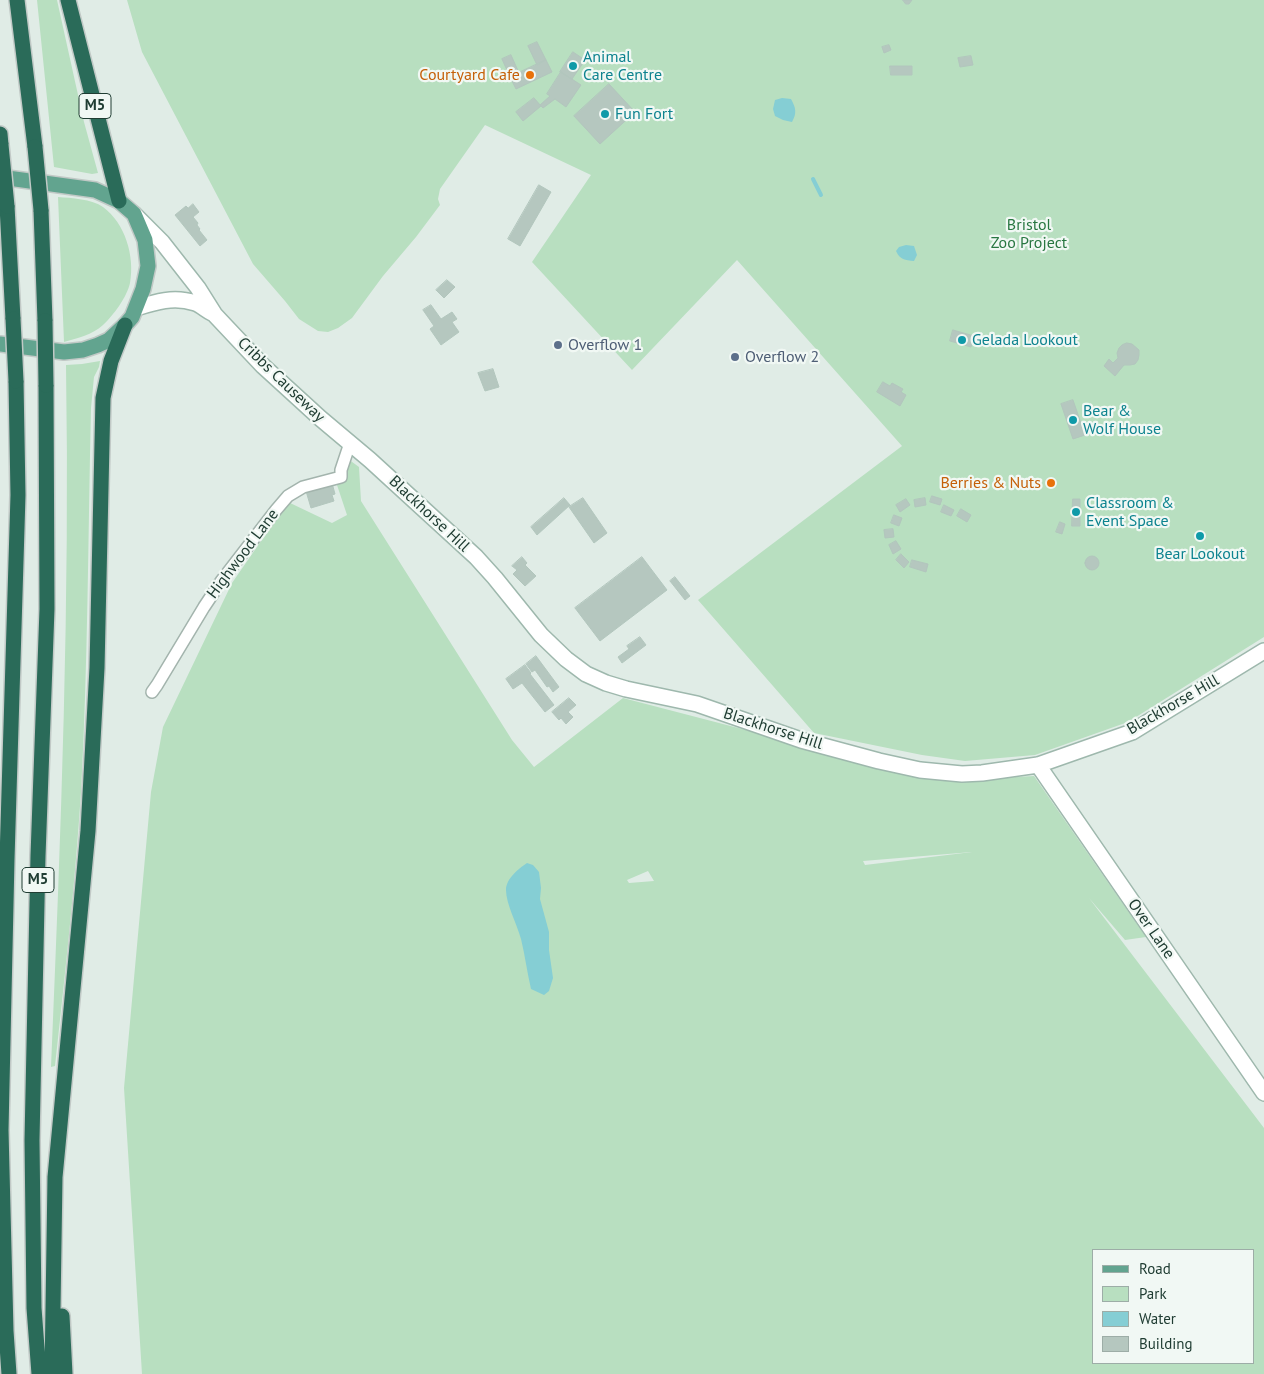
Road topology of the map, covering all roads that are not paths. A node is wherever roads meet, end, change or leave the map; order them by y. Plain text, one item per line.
1 (17, 0) edge
2 (68, 0) edge
3 (1, 139) edge
4 (0, 177) edge
5 (118, 201) junction
6 (134, 214) junction
7 (136, 308) junction
8 (215, 315) junction
9 (125, 325) junction
10 (0, 344) edge
11 (350, 443) junction
12 (1264, 651) edge
13 (152, 692) dead end
14 (1038, 765) junction
15 (1264, 1093) edge
16 (55, 1177) junction
17 (0, 1303) edge
18 (6, 1331) junction
19 (9, 1374) edge
20 (40, 1374) edge
21 (52, 1374) edge
22 (65, 1374) edge

1 - 20 highway, M5, bridge
2 - 5 highway, M5
3 - 18 highway, M5, bridge
4 - 5 main road
5 - 6 main road
6 - 7 main road
6 - 8 main road, Cribbs Causeway
7 - 8 main road, Cribbs Causeway
7 - 9 main road
8 - 11 main road, Cribbs Causeway
9 - 10 main road
9 - 16 highway
11 - 13 street, Highwood Lane
11 - 14 main road, Blackhorse Hill
12 - 14 main road, Blackhorse Hill
14 - 15 main road, Over Lane
16 - 21 highway
16 - 22 highway
17 - 18 highway, M5
18 - 19 highway, M5

